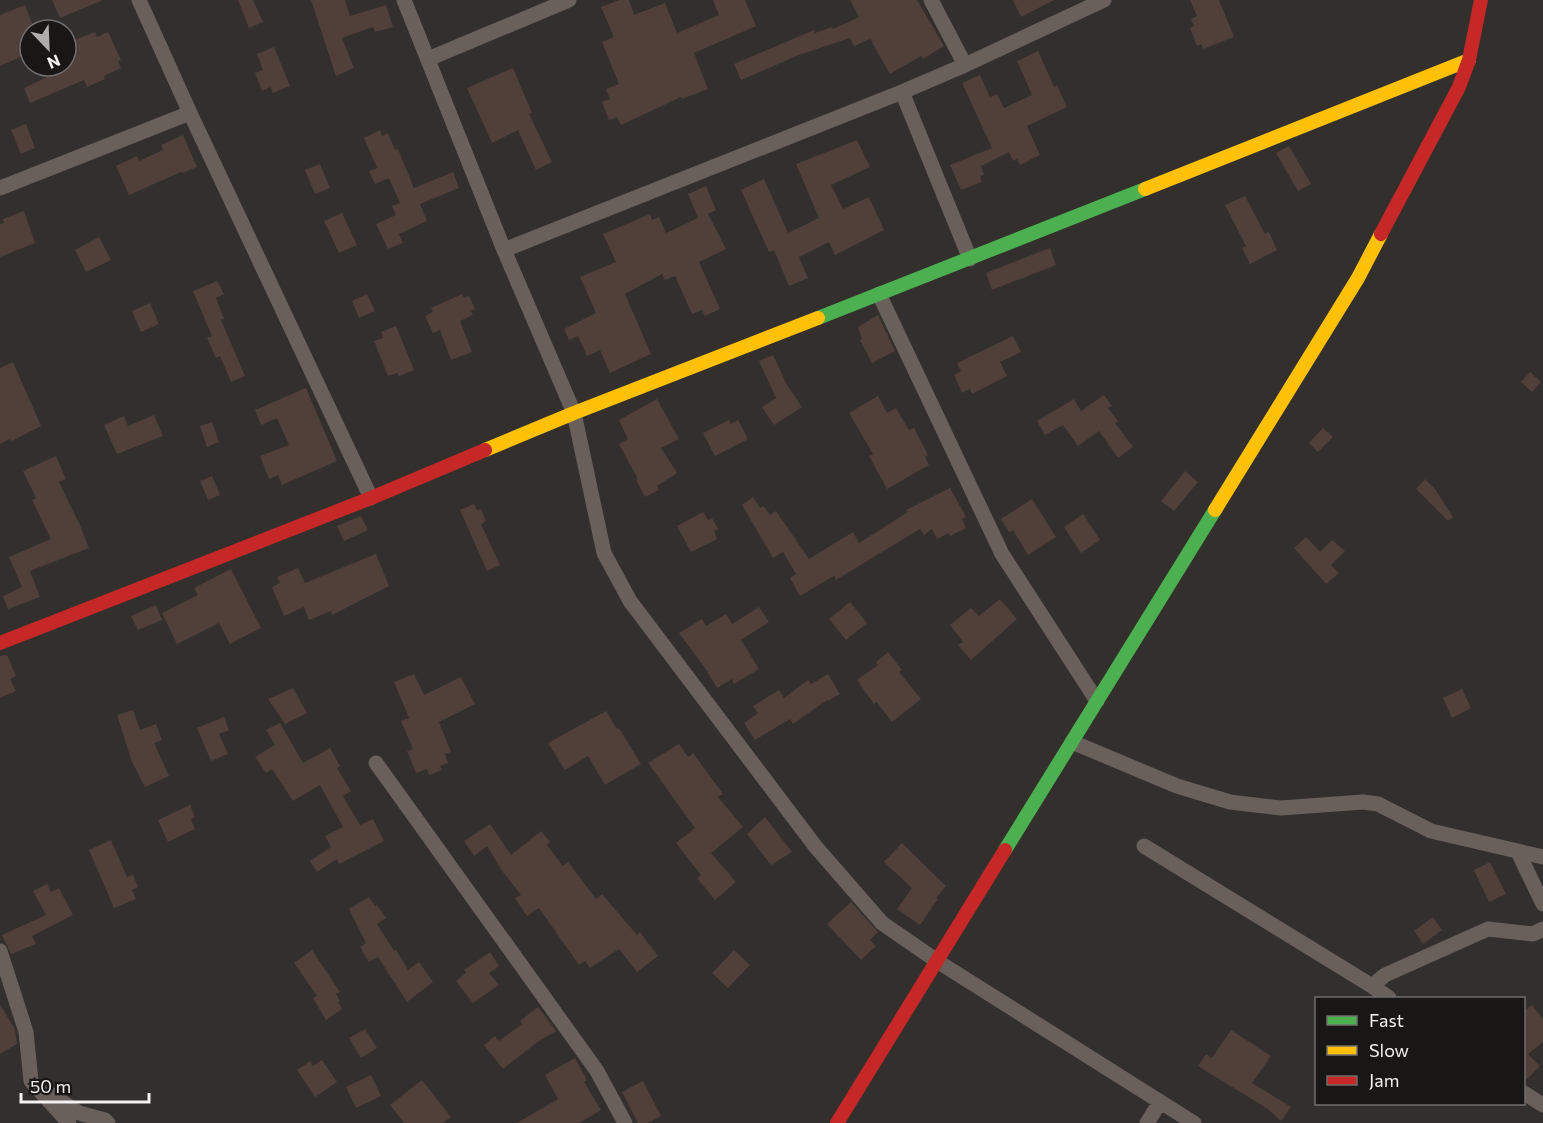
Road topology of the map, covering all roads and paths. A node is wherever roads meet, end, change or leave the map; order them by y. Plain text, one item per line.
1 (139, 0) edge
2 (404, 0) edge
3 (569, 0) edge
4 (931, 0) edge
5 (1104, 0) edge
6 (1481, 0) edge
7 (428, 59) junction
8 (1469, 60) junction
9 (965, 65) junction
10 (902, 92) junction
11 (190, 113) junction
12 (0, 188) edge
13 (504, 250) junction
14 (970, 259) junction
15 (879, 294) junction
16 (574, 412) junction
17 (371, 498) junction
18 (0, 643) edge
19 (1097, 701) junction
20 (1072, 742) junction
21 (375, 763) dead end
22 (1144, 846) dead end
23 (1518, 852) junction
24 (1543, 857) edge
25 (1543, 904) edge
26 (1543, 929) edge
27 (0, 951) edge
28 (937, 961) junction
29 (1372, 986) junction
30 (1386, 997) edge
31 (31, 1081) junction
32 (1525, 1094) edge
33 (1160, 1102) junction
34 (1543, 1105) edge
35 (69, 1123) edge
36 (108, 1123) edge
37 (625, 1123) edge
38 (837, 1123) edge
39 (1147, 1123) edge
40 (1194, 1123) edge

1 - 11 street
2 - 7 street
3 - 7 street
4 - 9 street
5 - 9 street
6 - 8 street
7 - 13 street
8 - 14 street
8 - 19 street
9 - 10 street
10 - 13 street
10 - 14 street
11 - 12 street
11 - 17 street
13 - 16 street
14 - 15 street
15 - 16 street
15 - 19 street
16 - 17 street
16 - 28 street
17 - 18 street
19 - 20 street
20 - 23 street
20 - 28 street
21 - 37 street
22 - 29 street
23 - 24 street
23 - 25 street
26 - 29 street
27 - 31 street
28 - 33 street
28 - 38 street
29 - 30 street
31 - 35 street
31 - 36 street
32 - 34 street
33 - 39 street
33 - 40 street

